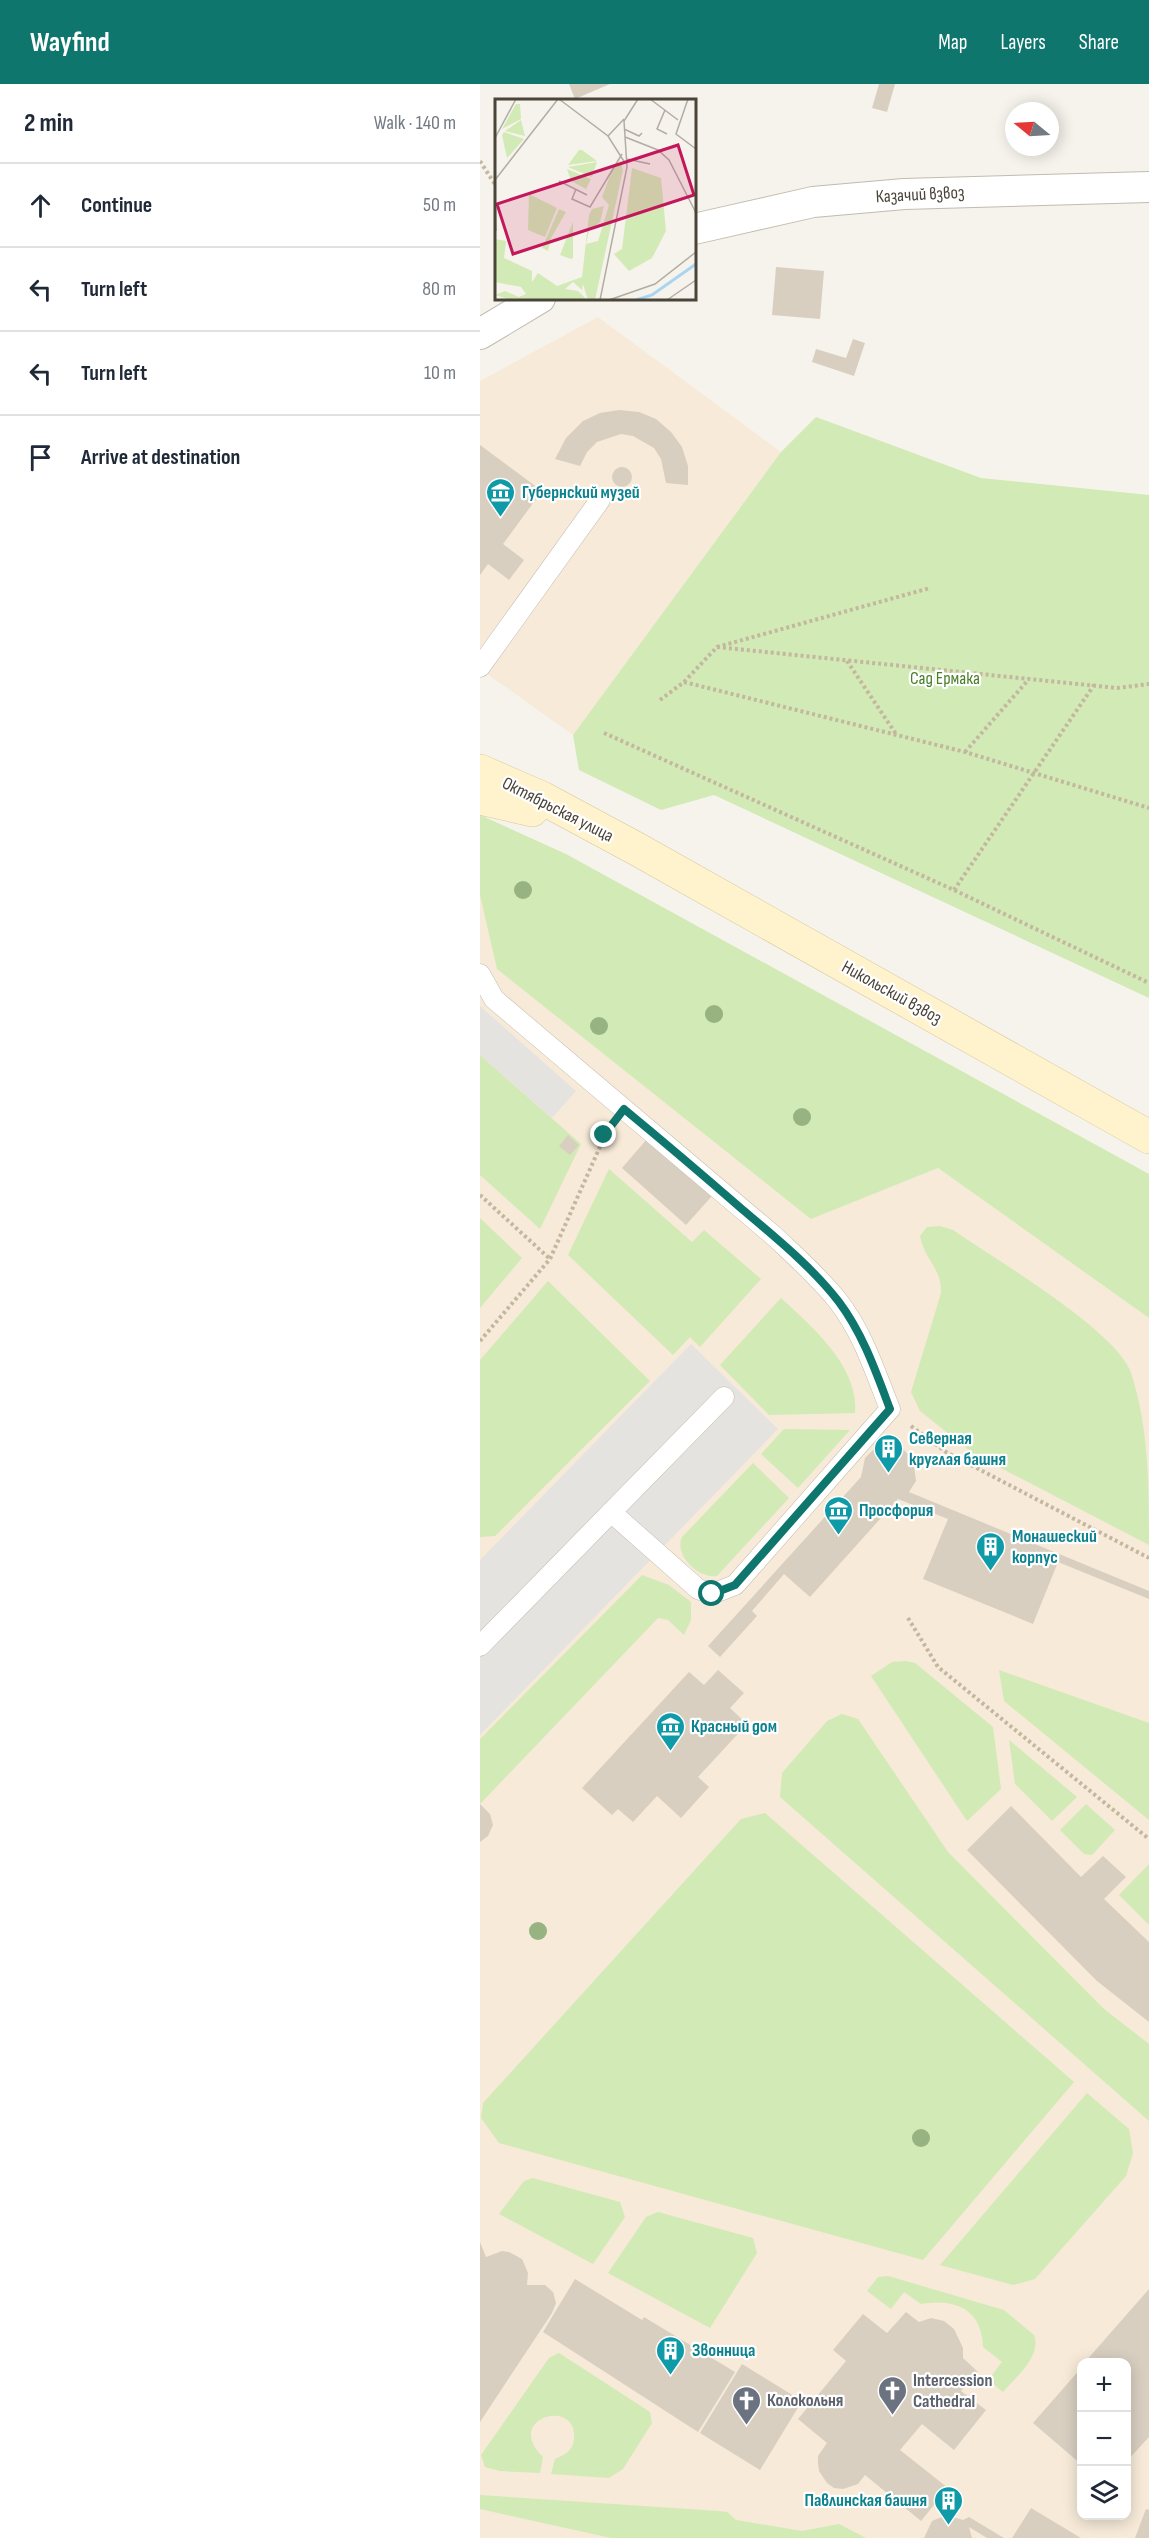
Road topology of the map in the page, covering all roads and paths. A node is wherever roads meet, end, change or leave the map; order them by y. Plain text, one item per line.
1 (480, 161) edge
2 (495, 184) edge
3 (1149, 188) edge
4 (696, 229) edge
5 (537, 300) edge
6 (480, 334) edge
7 (600, 500) dead end
8 (930, 588) dead end
9 (717, 647) junction
10 (846, 660) junction
11 (480, 667) edge
12 (1029, 679) junction
13 (684, 682) junction
14 (1149, 684) edge
15 (1094, 685) junction
16 (660, 700) dead end
17 (604, 733) dead end
18 (897, 735) junction
19 (965, 752) junction
20 (480, 771) edge
21 (1034, 773) junction
22 (480, 798) edge
23 (1149, 808) edge
24 (635, 848) junction
25 (954, 891) junction
26 (480, 974) edge
27 (1149, 983) edge
28 (624, 1109) junction
29 (1149, 1137) edge
30 (480, 1195) edge
31 (550, 1259) junction
32 (480, 1341) edge
33 (724, 1397) dead end
34 (890, 1409) junction
35 (612, 1512) junction
36 (1149, 1558) edge
37 (908, 1618) dead end
38 (480, 1646) edge
39 (1149, 1839) edge

1 - 2 path
3 - 4 street, Казачий взвоз
5 - 6 street
7 - 11 lane
8 - 9 path
9 - 10 path
9 - 13 path
10 - 12 path
10 - 18 path
12 - 15 path
12 - 19 path
13 - 16 path
13 - 18 path
14 - 15 path
15 - 21 path
17 - 25 path
18 - 19 path
19 - 21 path
20 - 24 main road, Октябрьская улица
21 - 23 path
21 - 25 path
22 - 24 main road
24 - 29 main road, Никольский взвоз
25 - 27 path
26 - 28 lane
28 - 31 path
28 - 34 lane
30 - 31 path
31 - 32 path
33 - 35 lane
34 - 35 lane
34 - 36 path
35 - 38 lane
37 - 39 path

